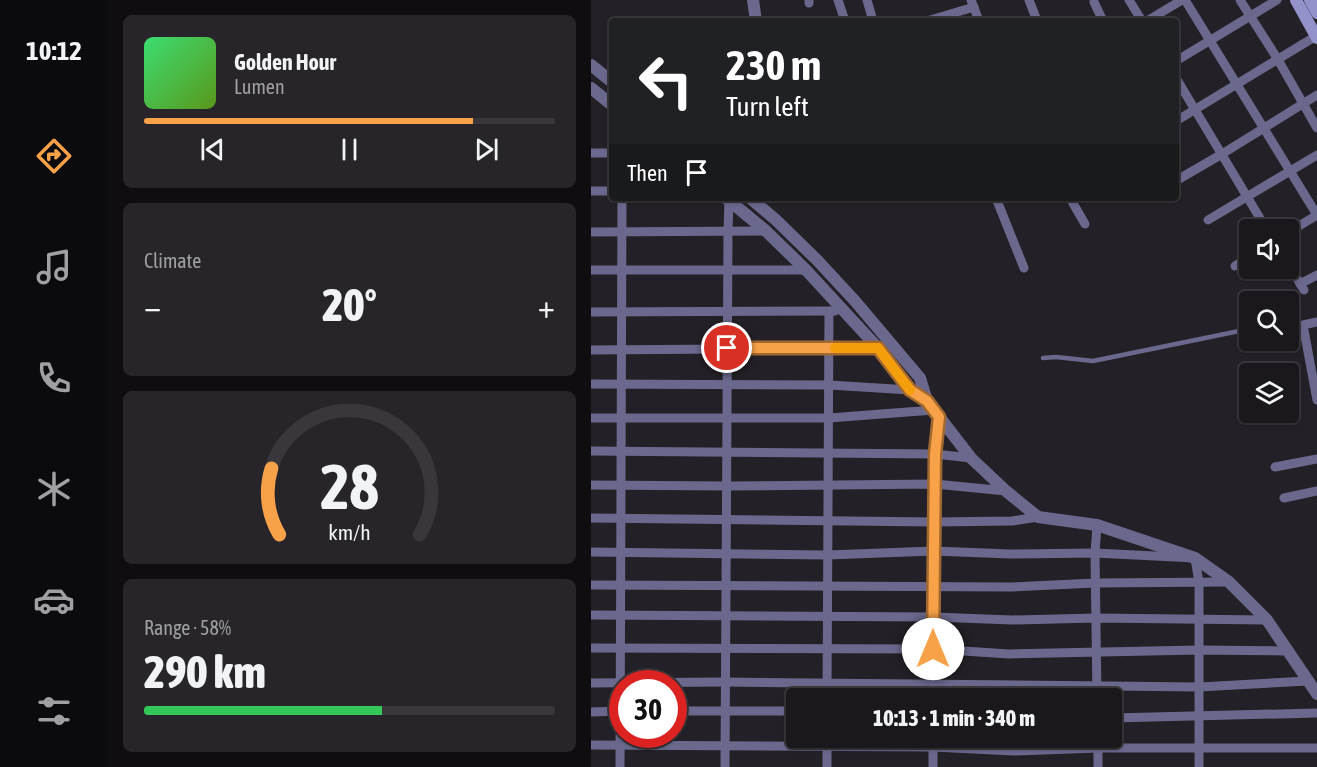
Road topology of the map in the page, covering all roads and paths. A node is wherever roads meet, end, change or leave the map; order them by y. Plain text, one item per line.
1 (753, 0) edge
2 (838, 0) edge
3 (869, 0) edge
4 (1029, 0) edge
5 (1129, 0) edge
6 (1183, 0) edge
7 (1240, 0) edge
8 (1277, 0) edge
9 (1296, 0) edge
10 (1094, 2) dead end
11 (973, 3) edge
12 (1250, 16) junction
13 (756, 18) edge
14 (844, 18) edge
15 (872, 18) edge
16 (935, 18) edge
17 (978, 18) edge
18 (1036, 18) dead end
19 (1102, 18) edge
20 (1140, 18) edge
21 (1152, 18) edge
22 (1316, 37) edge
23 (1210, 41) junction
24 (1277, 58) junction
25 (1179, 59) edge
26 (591, 65) edge
27 (609, 80) edge
28 (1179, 83) edge
29 (1236, 84) junction
30 (591, 88) edge
31 (1317, 95) edge
32 (609, 103) edge
33 (1302, 103) junction
34 (1195, 109) junction
35 (1179, 119) edge
36 (1263, 128) junction
37 (1317, 128) edge
38 (591, 153) edge
39 (609, 153) edge
40 (1222, 154) junction
41 (1317, 155) edge
42 (1290, 172) junction
43 (1179, 178) edge
44 (591, 191) edge
45 (609, 191) edge
46 (1248, 197) junction
47 (622, 201) edge
48 (729, 201) edge
49 (731, 201) edge
50 (753, 201) edge
51 (997, 201) edge
52 (1072, 201) edge
53 (1317, 215) edge
54 (1261, 219) edge
55 (1208, 220) dead end
56 (1085, 224) dead end
57 (1299, 226) edge
58 (621, 231) junction
59 (728, 231) junction
60 (766, 231) junction
61 (591, 232) edge
62 (1239, 263) edge
63 (1235, 266) dead end
64 (1024, 268) dead end
65 (591, 270) edge
66 (728, 270) junction
67 (806, 270) junction
68 (621, 271) junction
69 (1317, 275) edge
70 (1297, 279) edge
71 (728, 311) junction
72 (829, 311) junction
73 (844, 311) junction
74 (591, 312) edge
75 (621, 312) junction
76 (1317, 322) edge
77 (1299, 325) edge
78 (1303, 325) junction
79 (1239, 332) edge
80 (727, 348) junction
81 (829, 348) junction
82 (878, 348) junction
83 (591, 350) edge
84 (621, 350) junction
85 (1043, 358) dead end
86 (1313, 360) edge
87 (591, 384) edge
88 (727, 384) junction
89 (621, 385) junction
90 (829, 385) junction
91 (1316, 389) edge
92 (910, 390) junction
93 (1317, 400) edge
94 (933, 410) junction
95 (727, 417) junction
96 (591, 418) edge
97 (621, 418) junction
98 (829, 418) junction
99 (591, 451) edge
100 (621, 452) junction
101 (727, 452) junction
102 (828, 453) junction
103 (935, 454) junction
104 (971, 458) junction
105 (1317, 459) edge
106 (1275, 467) dead end
107 (591, 484) edge
108 (828, 484) junction
109 (935, 484) junction
110 (621, 485) junction
111 (727, 486) junction
112 (1317, 490) edge
113 (1006, 491) junction
114 (1284, 498) dead end
115 (1038, 517) junction
116 (591, 518) edge
117 (621, 519) junction
118 (726, 520) junction
119 (828, 520) junction
120 (934, 522) junction
121 (1097, 525) junction
122 (934, 551) junction
123 (591, 552) edge
124 (621, 552) junction
125 (1095, 553) junction
126 (726, 554) junction
127 (828, 555) junction
128 (1195, 558) junction
129 (1229, 582) junction
130 (1095, 583) junction
131 (1199, 583) junction
132 (591, 585) edge
133 (726, 585) junction
134 (620, 586) junction
135 (828, 586) junction
136 (934, 587) junction
137 (591, 615) edge
138 (620, 616) junction
139 (827, 616) junction
140 (725, 617) junction
141 (934, 617) junction
142 (1096, 618) junction
143 (1199, 619) junction
144 (1267, 620) junction
145 (591, 648) edge
146 (726, 648) junction
147 (827, 648) junction
148 (620, 649) junction
149 (933, 649) junction
150 (1199, 650) junction
151 (1287, 651) junction
152 (1096, 653) junction
153 (620, 670) edge
154 (1308, 681) junction
155 (687, 682) edge
156 (725, 682) junction
157 (591, 683) edge
158 (609, 683) edge
159 (827, 683) junction
160 (933, 684) junction
161 (1097, 686) junction
162 (1199, 687) junction
163 (827, 688) edge
164 (933, 688) edge
165 (1317, 694) edge
166 (725, 710) junction
167 (609, 711) edge
168 (687, 711) edge
169 (786, 711) edge
170 (591, 712) edge
171 (1317, 713) edge
172 (1199, 715) junction
173 (1122, 718) edge
174 (786, 743) edge
175 (591, 745) edge
176 (687, 745) edge
177 (725, 745) junction
178 (609, 746) edge
179 (620, 748) edge
180 (827, 748) edge
181 (933, 748) edge
182 (994, 748) edge
183 (1098, 748) junction
184 (1317, 748) edge
185 (1199, 749) junction
186 (620, 767) edge
187 (725, 767) edge
188 (827, 767) edge
189 (933, 767) edge
190 (1098, 767) edge
191 (1200, 767) edge

1 - 13 street
2 - 14 street
3 - 15 street
4 - 18 street
5 - 20 street
6 - 21 street
6 - 23 street
7 - 12 street
8 - 12 street
9 - 22 main road
10 - 19 street
11 - 16 street
11 - 17 street
12 - 23 street
12 - 24 street
22 - 24 street
23 - 25 street
23 - 29 street
24 - 29 street
24 - 33 street
26 - 27 street
28 - 34 street
29 - 34 street
29 - 36 street
30 - 32 street
31 - 33 street
33 - 36 street
33 - 37 street
34 - 35 street
34 - 40 street
36 - 40 street
36 - 42 street
38 - 39 street
40 - 43 street
40 - 46 street
41 - 42 street
42 - 46 street
42 - 53 street
44 - 45 street
46 - 54 street
46 - 55 street
47 - 58 street
48 - 59 street
49 - 60 street
50 - 94 street
51 - 64 street
52 - 56 street
53 - 57 street
58 - 59 street
58 - 61 street
58 - 68 street
59 - 60 street
59 - 66 street
60 - 67 street
62 - 63 street
65 - 68 street
66 - 67 street
66 - 68 street
66 - 71 street
67 - 73 street
68 - 75 street
69 - 70 street
71 - 72 street
71 - 75 street
71 - 80 street
72 - 73 street
72 - 81 street
73 - 82 street
74 - 75 street
75 - 84 street
76 - 78 street
77 - 78 lane
78 - 86 street
79 - 85 lane
80 - 81 street
80 - 84 street
80 - 88 street
81 - 82 street
81 - 90 street
82 - 92 street
83 - 84 street
84 - 89 street
86 - 91 street
87 - 89 street
88 - 89 street
88 - 90 street
88 - 95 street
89 - 97 street
90 - 92 street
90 - 98 street
91 - 93 street
92 - 94 street
94 - 98 street
94 - 103 street
94 - 104 street
95 - 97 street
95 - 98 street
95 - 101 street
96 - 97 street
97 - 100 street
98 - 102 street
99 - 100 street
100 - 101 street
100 - 110 street
101 - 102 street
101 - 111 street
102 - 103 street
102 - 108 street
103 - 104 street
103 - 109 street
104 - 113 street
105 - 106 street
107 - 110 street
108 - 109 street
108 - 111 street
108 - 119 street
109 - 113 street
109 - 120 street
110 - 111 street
110 - 117 street
111 - 118 street
112 - 114 street
113 - 115 street
115 - 120 street
115 - 121 street
116 - 117 street
117 - 118 street
117 - 124 street
118 - 119 street
118 - 126 street
119 - 120 street
119 - 127 street
120 - 122 street
121 - 125 street
121 - 128 street
122 - 125 street
122 - 127 street
122 - 136 street
123 - 124 street
124 - 126 street
124 - 134 street
125 - 128 street
125 - 130 street
126 - 127 street
126 - 133 street
127 - 135 street
128 - 129 street
128 - 131 street
129 - 131 street
129 - 144 street
130 - 131 street
130 - 136 street
130 - 142 street
131 - 143 street
132 - 134 street
133 - 134 street
133 - 135 street
133 - 140 street
134 - 138 street
135 - 136 street
135 - 139 street
136 - 141 street
137 - 138 street
138 - 140 street
138 - 148 street
139 - 140 street
139 - 141 street
139 - 147 street
140 - 146 street
141 - 142 street
141 - 149 street
142 - 143 street
142 - 152 street
143 - 144 street
143 - 150 street
144 - 151 street
145 - 148 street
146 - 147 street
146 - 148 street
146 - 156 street
147 - 149 street
147 - 159 street
148 - 153 street
149 - 152 street
149 - 160 street
150 - 151 street
150 - 152 street
150 - 162 street
151 - 154 street
152 - 161 street
154 - 162 street
154 - 165 street
155 - 156 street
156 - 159 street
156 - 166 street
157 - 158 street
159 - 160 street
159 - 163 street
160 - 161 street
160 - 164 street
161 - 162 street
162 - 172 street
166 - 168 street
166 - 169 street
166 - 177 street
167 - 170 street
171 - 172 street
172 - 173 street
172 - 185 street
174 - 177 street
175 - 178 street
176 - 177 street
177 - 187 street
179 - 186 street
180 - 188 street
181 - 189 street
182 - 183 street
183 - 185 street
183 - 190 street
184 - 185 street
185 - 191 street

